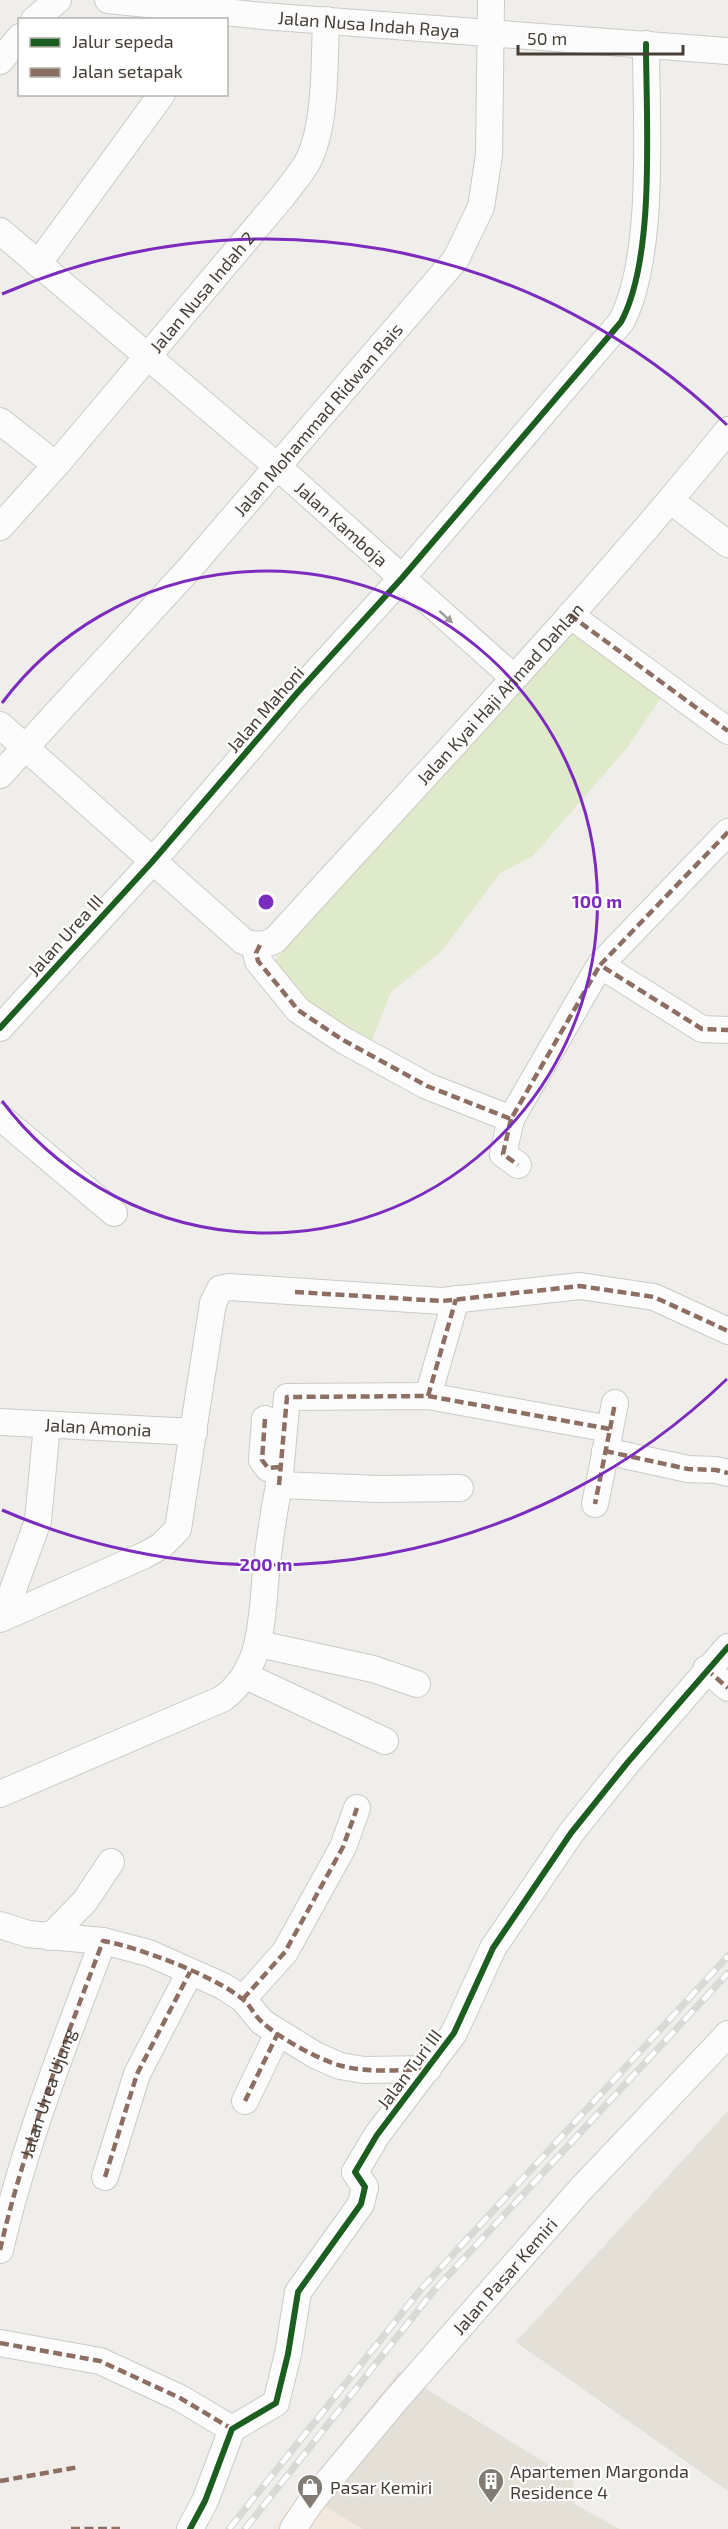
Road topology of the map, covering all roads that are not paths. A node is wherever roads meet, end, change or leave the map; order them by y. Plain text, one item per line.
1 (58, 0) edge
2 (108, 0) edge
3 (490, 0) edge
4 (181, 13) edge
5 (36, 18) edge
6 (326, 20) junction
7 (489, 32) junction
8 (18, 39) edge
9 (646, 44) junction
10 (728, 51) edge
11 (0, 61) edge
12 (161, 96) edge
13 (0, 231) edge
14 (38, 264) junction
15 (146, 355) junction
16 (0, 421) edge
17 (728, 430) edge
18 (56, 465) junction
19 (278, 467) junction
20 (670, 501) junction
21 (0, 526) edge
22 (728, 544) edge
23 (402, 578) junction
24 (570, 615) junction
25 (513, 677) junction
26 (0, 725) edge
27 (728, 731) edge
28 (25, 748) junction
29 (0, 775) edge
30 (728, 832) edge
31 (152, 862) junction
32 (260, 945) junction
33 (600, 965) junction
34 (0, 1028) edge
35 (728, 1030) edge
36 (0, 1117) edge
37 (511, 1119) junction
38 (518, 1165) dead end
39 (114, 1213) dead end
40 (456, 1299) junction
41 (728, 1331) edge
42 (428, 1396) junction
43 (615, 1403) dead end
44 (265, 1419) dead end
45 (0, 1422) edge
46 (47, 1425) junction
47 (195, 1432) junction
48 (607, 1440) junction
49 (728, 1473) edge
50 (280, 1476) junction
51 (460, 1488) dead end
52 (595, 1504) dead end
53 (2, 1618) edge
54 (259, 1644) junction
55 (728, 1647) edge
56 (706, 1669) junction
57 (246, 1676) junction
58 (417, 1684) dead end
59 (728, 1688) edge
60 (385, 1741) dead end
61 (0, 1794) edge
62 (357, 1808) dead end
63 (111, 1862) dead end
64 (0, 1925) edge
65 (50, 1937) junction
66 (103, 1941) junction
67 (190, 1972) junction
68 (243, 1999) junction
69 (278, 2033) junction
70 (728, 2034) edge
71 (428, 2069) junction
72 (245, 2101) dead end
73 (105, 2177) dead end
74 (0, 2250) edge
75 (0, 2343) edge
76 (232, 2429) junction
77 (190, 2529) edge
78 (293, 2529) edge

1 - 5 street
2 - 4 street, Jalan Nusa Indah Raya
3 - 7 street, Jalan Mohammad Ridwan Rais
4 - 6 street, Jalan Nusa Indah Raya
6 - 7 street, Jalan Nusa Indah Raya
6 - 15 street, Jalan Nusa Indah 2
7 - 9 street, Jalan Nusa Indah Raya
7 - 19 street, Jalan Mohammad Ridwan Rais
8 - 11 street
9 - 10 street, Jalan Nusa Indah Raya
9 - 23 street, Jalan Mahoni
12 - 14 street
13 - 14 street
14 - 15 street
15 - 18 street, Jalan Nusa Indah 2
15 - 19 street
16 - 18 street
17 - 20 street, Jalan Kyai Haji Ahmad Dahlan
18 - 21 street, Jalan Nusa Indah 2
19 - 23 street, Jalan Kamboja
19 - 28 street, Jalan Mohammad Ridwan Rais
20 - 22 street
20 - 24 street, Jalan Kyai Haji Ahmad Dahlan
23 -> 25 street, Jalan Kamboja
23 - 31 street, Jalan Mahoni
24 - 25 street, Jalan Kyai Haji Ahmad Dahlan
24 - 27 street
25 - 32 street, Jalan Kyai Haji Ahmad Dahlan
26 - 28 street
28 - 29 street, Jalan Mohammad Ridwan Rais
28 - 31 street
30 - 33 street
31 - 32 street
31 - 34 street, Jalan Urea III
32 - 37 street
33 - 35 street
33 - 37 street
36 - 39 street
37 - 38 street
40 - 41 street
40 - 42 street
40 - 47 street
42 - 48 street
42 - 50 street
43 - 48 street
44 - 50 street
45 - 46 street, Jalan Amonia
46 - 47 street, Jalan Amonia
46 - 53 street
47 - 53 street
48 - 49 street
48 - 52 street
50 - 51 street
50 - 54 street
54 - 57 street
54 - 58 street
55 - 56 street, Jalan Turi III
56 - 59 street
56 - 71 street, Jalan Turi III
57 - 60 street
57 - 61 street
62 - 68 street
63 - 65 street
64 - 65 street
65 - 66 street
66 - 67 street
66 - 74 street, Jalan Urea Ujung
67 - 68 street
67 - 73 street
68 - 69 street
69 - 71 street
69 - 72 street
70 - 78 street, Jalan Pasar Kemiri
71 - 76 street, Jalan Turi III
75 - 76 street
76 - 77 street

